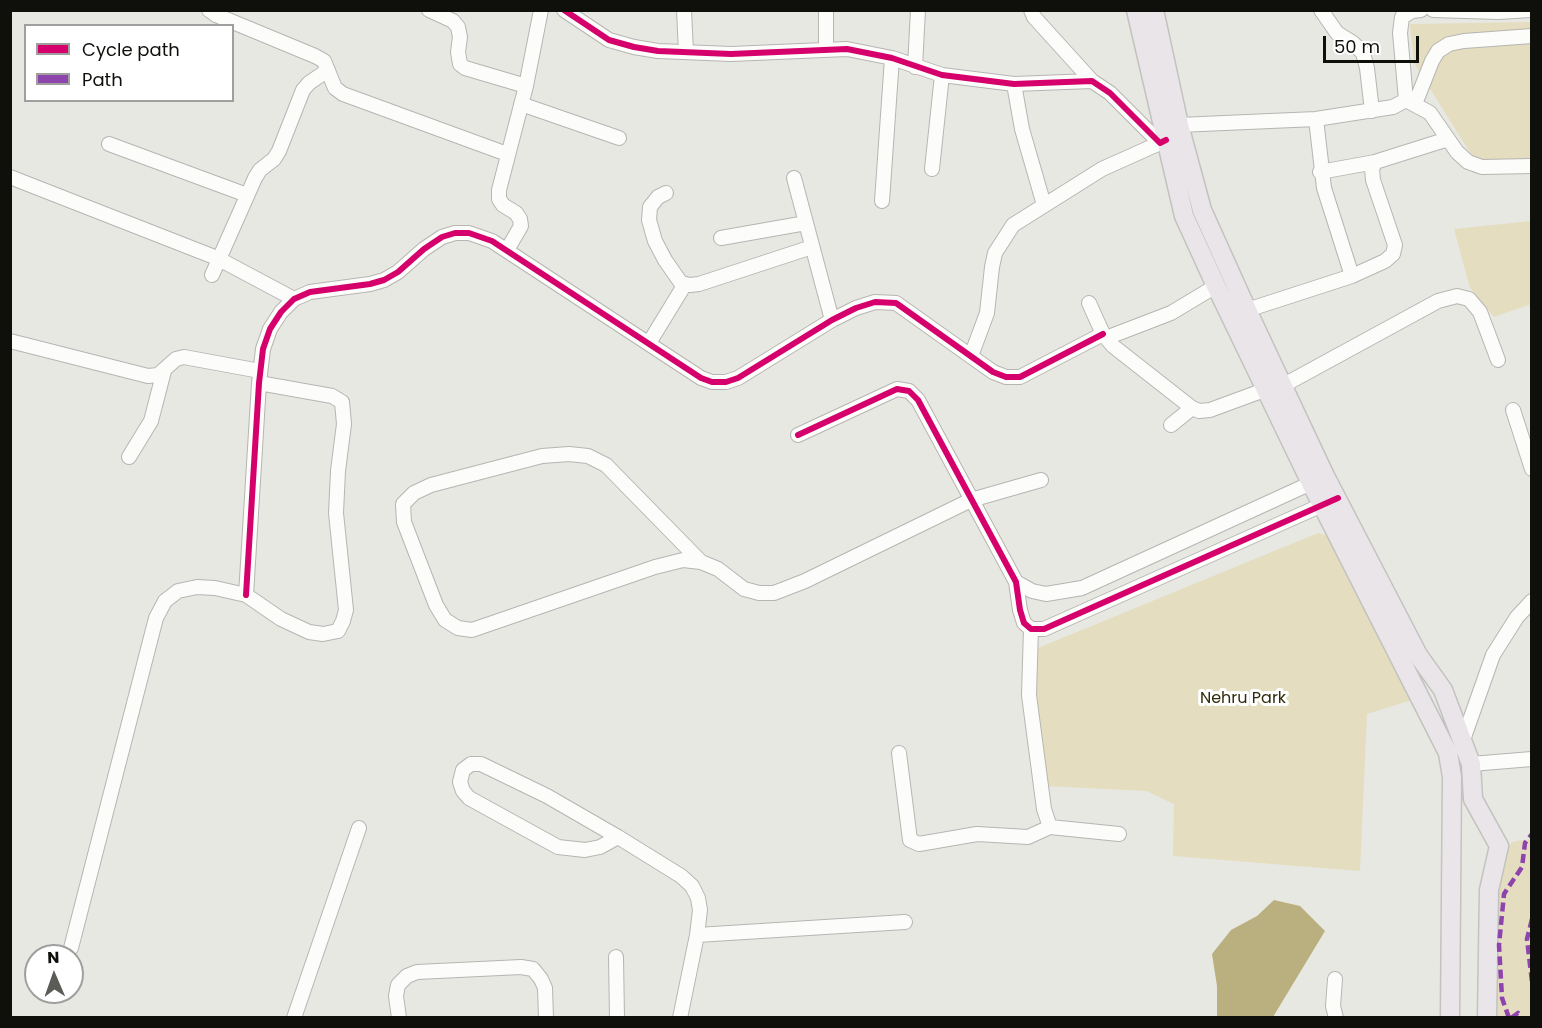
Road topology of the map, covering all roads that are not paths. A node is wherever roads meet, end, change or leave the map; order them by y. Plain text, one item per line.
1 (209, 10) edge
2 (429, 10) edge
3 (541, 10) edge
4 (564, 10) edge
5 (684, 10) edge
6 (826, 10) edge
7 (918, 10) edge
8 (1031, 10) edge
9 (1136, 10) edge
10 (1154, 10) edge
11 (1321, 10) edge
12 (1421, 10) edge
13 (1433, 10) edge
14 (1531, 10) edge
15 (1402, 14) edge
16 (1532, 36) edge
17 (826, 49) junction
18 (686, 52) junction
19 (892, 58) junction
20 (915, 68) junction
21 (328, 70) junction
22 (942, 75) junction
23 (1092, 81) junction
24 (1014, 84) junction
25 (526, 86) junction
26 (1410, 102) junction
27 (521, 105) junction
28 (1372, 111) junction
29 (1316, 119) junction
30 (1179, 125) junction
31 (619, 138) dead end
32 (1448, 139) junction
33 (1163, 142) junction
34 (109, 144) dead end
35 (507, 154) junction
36 (1376, 162) junction
37 (1532, 166) edge
38 (932, 169) dead end
39 (1320, 172) junction
40 (10, 177) edge
41 (794, 178) dead end
42 (666, 193) dead end
43 (247, 195) junction
44 (882, 201) dead end
45 (1044, 205) junction
46 (806, 223) junction
47 (721, 238) dead end
48 (812, 247) junction
49 (507, 250) junction
50 (218, 258) junction
51 (212, 275) dead end
52 (1352, 276) junction
53 (685, 284) junction
54 (1216, 286) junction
55 (294, 299) junction
56 (1089, 303) dead end
57 (1247, 310) junction
58 (832, 320) junction
59 (1104, 336) junction
60 (10, 341) edge
61 (649, 343) junction
62 (970, 356) junction
63 (1498, 360) dead end
64 (164, 371) junction
65 (260, 377) junction
66 (1274, 388) junction
67 (1192, 408) junction
68 (1513, 410) dead end
69 (1171, 425) dead end
70 (798, 435) dead end
71 (129, 457) dead end
72 (1532, 469) edge
73 (1041, 480) dead end
74 (1318, 480) junction
75 (972, 500) junction
76 (1330, 501) junction
77 (701, 562) junction
78 (1016, 582) junction
79 (246, 595) junction
80 (1532, 601) edge
81 (1031, 629) junction
82 (1463, 740) junction
83 (899, 753) dead end
84 (1532, 759) edge
85 (1471, 764) junction
86 (358, 828) dead end
87 (1050, 828) junction
88 (1119, 834) dead end
89 (618, 837) junction
90 (905, 922) dead end
91 (697, 935) junction
92 (72, 944) edge
93 (616, 957) dead end
94 (1335, 979) dead end
95 (294, 1017) edge
96 (399, 1017) edge
97 (546, 1017) edge
98 (617, 1017) edge
99 (680, 1017) edge
100 (1336, 1017) edge
101 (1450, 1017) edge
102 (1487, 1017) edge

1 - 21 street
2 - 25 street
3 - 25 street
4 - 18 street
5 - 18 street
6 - 17 street
7 - 20 street
8 - 23 street
9 - 33 main road
10 - 30 main road
11 - 28 street
12 - 15 street
13 - 14 street
15 - 26 street
16 - 26 street
17 - 18 street
17 - 19 street
19 - 20 street
19 - 44 street
20 - 22 street
21 - 35 street
21 - 43 street
22 - 24 street
22 - 38 street
23 - 24 street
23 - 33 street
24 - 45 street
25 - 27 street
26 - 28 street
26 - 32 street
27 - 31 street
27 - 35 street
28 - 29 street
29 - 30 street
29 - 39 street
30 - 57 main road
32 - 36 street
32 - 37 street
33 - 45 street
33 - 54 main road
34 - 43 street
35 - 49 street
36 - 39 street
36 - 52 street
39 - 52 street
40 - 50 street
41 - 46 street
42 - 53 street
43 - 50 street
45 - 62 street
46 - 47 street
46 - 48 street
48 - 53 street
48 - 58 street
49 - 55 street
49 - 61 street
50 - 51 street
50 - 55 street
52 - 57 street
53 - 61 street
54 - 59 street
54 - 66 main road
55 - 65 street
56 - 59 street
57 - 66 main road
58 - 61 street
58 - 62 street
59 - 62 street
59 - 67 street
60 - 64 street
63 - 66 street
64 - 65 street
64 - 71 street
65 - 79 street
65 - 79 street
66 - 67 street
66 - 74 main road
67 - 69 street
68 - 72 street
70 - 75 street
73 - 75 street
74 - 76 main road
74 - 78 street
75 - 77 street
75 - 78 street
76 - 81 street
76 - 82 main road
76 - 101 main road
77 - 77 street
78 - 81 street
79 - 92 street
80 - 82 street
81 - 87 street
82 - 85 main road
83 - 87 street
84 - 85 street
85 - 102 main road
86 - 95 street
87 - 88 street
89 - 89 street
89 - 91 street
90 - 91 street
91 - 99 street
93 - 98 street
94 - 100 street
96 - 97 street

